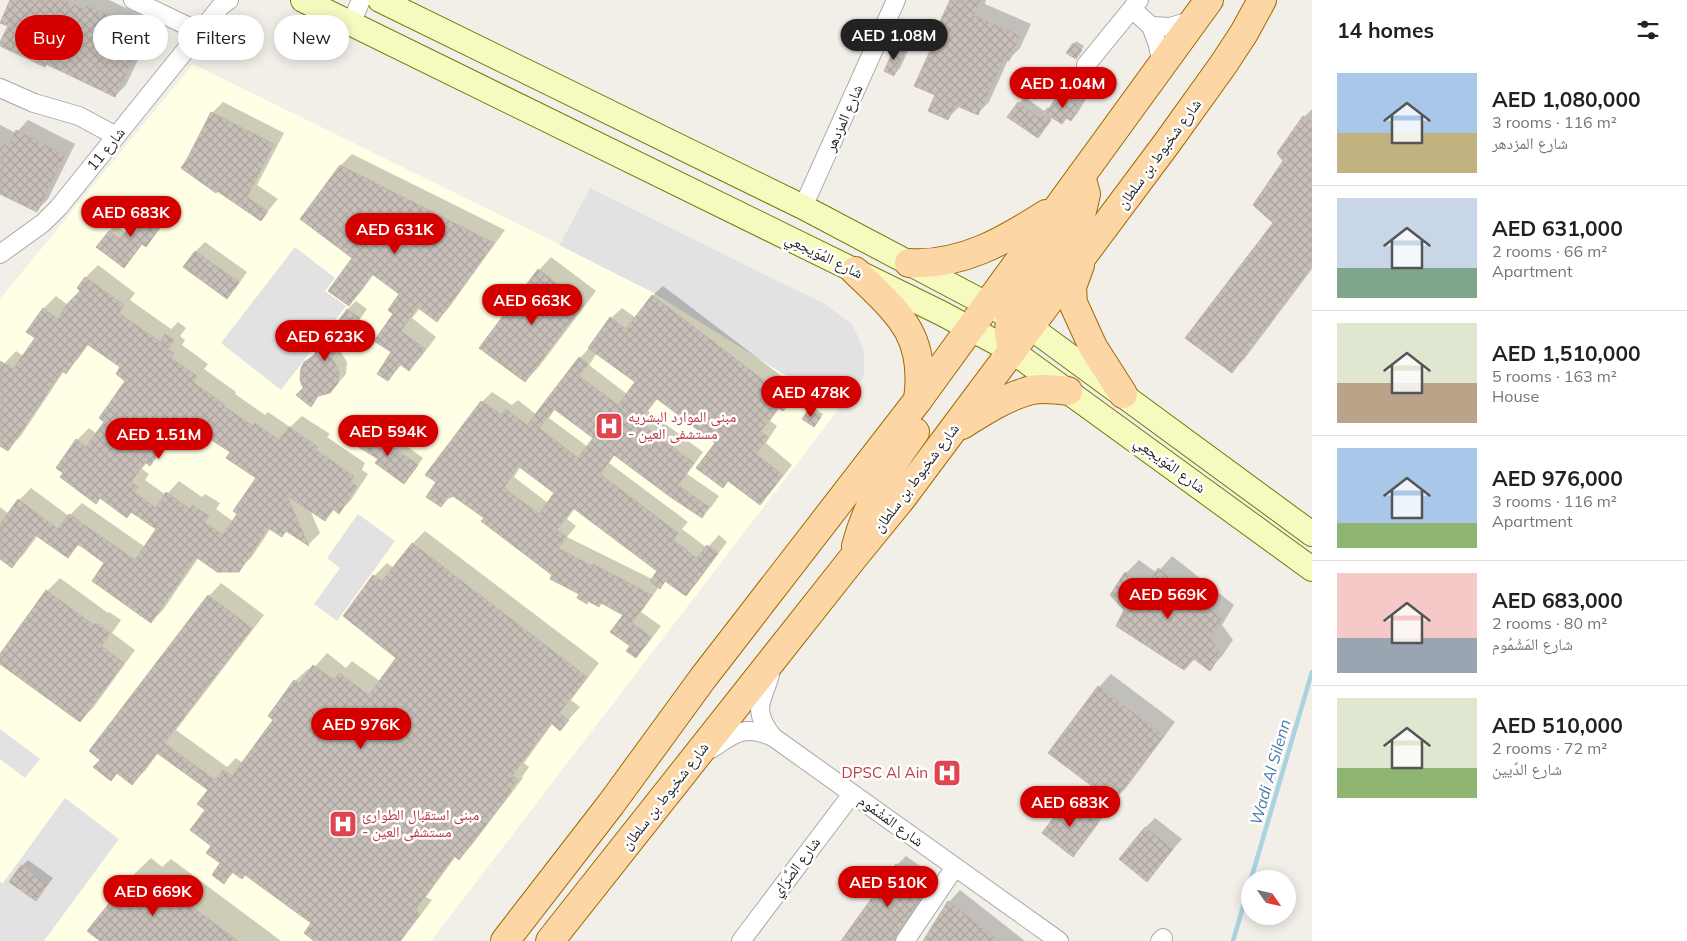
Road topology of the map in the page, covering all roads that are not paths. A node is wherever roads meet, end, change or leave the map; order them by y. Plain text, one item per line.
1 (134, 0) edge
2 (303, 0) edge
3 (361, 0) edge
4 (380, 0) edge
5 (896, 0) edge
6 (1262, 0) edge
7 (224, 2) edge
8 (1135, 5) edge
9 (1204, 9) edge
10 (214, 15) edge
11 (178, 21) edge
12 (351, 24) junction
13 (1150, 26) junction
14 (178, 59) edge
15 (1086, 66) dead end
16 (1162, 66) junction
17 (0, 88) edge
18 (116, 136) junction
19 (1080, 176) junction
20 (1064, 199) junction
21 (803, 207) junction
22 (0, 254) edge
23 (1085, 254) junction
24 (909, 263) junction
25 (855, 271) junction
26 (1009, 316) junction
27 (977, 332) junction
28 (1012, 351) junction
29 (1068, 391) junction
30 (1123, 394) junction
31 (918, 400) junction
32 (948, 435) junction
33 (1312, 534) edge
34 (853, 558) junction
35 (1312, 569) edge
36 (771, 661) junction
37 (772, 736) junction
38 (699, 754) junction
39 (852, 794) junction
40 (955, 867) junction
41 (532, 908) junction
42 (506, 941) edge
43 (517, 941) edge
44 (550, 941) edge
45 (740, 941) edge
46 (905, 941) edge
47 (1059, 941) edge

1 - 11 street
2 - 12 street, شارع المُوَيجعِي
3 - 12 street
4 - 21 street, شارع المُوَيجعِي
5 - 21 street, شارع المزدهر
6 - 23 main road, شارع شخبوط بن سلطان
7 - 10 street, شارع 11
8 - 13 street
8 - 15 street
9 - 13 street
9 - 16 main road, شارع شخبوط بن سلطان
12 - 25 street, شارع المُوَيجعِي
13 - 16 street
14 - 18 street, شارع 11
16 - 19 main road, شارع شخبوط بن سلطان
17 - 18 street
18 - 22 street, شارع 11
19 - 20 main road, شارع شخبوط بن سلطان
19 - 26 main road
20 - 24 main road
20 - 26 main road, شارع شخبوط بن سلطان
21 - 24 street, شارع المُوَيجعِي
23 - 26 main road, شارع شخبوط بن سلطان
23 - 30 main road
24 - 26 street, شارع المُوَيجعِي
25 - 27 street, شارع المُوَيجعِي
25 - 31 main road
26 - 27 main road, شارع شخبوط بن سلطان
26 - 28 main road
26 - 30 street, شارع المُوَيجعِي
27 - 28 street, شارع المُوَيجعِي
27 - 31 main road, شارع شخبوط بن سلطان
27 - 34 main road
28 - 29 street, شارع المُوَيجعِي
28 - 32 main road, شارع شخبوط بن سلطان
29 - 32 main road
29 - 35 street, شارع المُوَيجعِي
30 - 33 street, شارع المُوَيجعِي
31 - 41 main road, شارع شخبوط بن سلطان
32 - 34 main road, شارع شخبوط بن سلطان
34 - 36 main road, شارع شخبوط بن سلطان
36 - 37 street, شارع المَشْمُوم
36 - 38 main road, شارع شخبوط بن سلطان
37 - 38 street, شارع المَشْمُوم
37 - 39 street, شارع المَشْمُوم
38 - 44 main road, شارع شخبوط بن سلطان
39 - 40 street, شارع المَشْمُوم
39 - 45 street, شارع الصِّرَاي
40 - 46 street
40 - 47 street, شارع المَشْمُوم
41 - 42 main road, شارع شخبوط بن سلطان
41 - 43 main road

